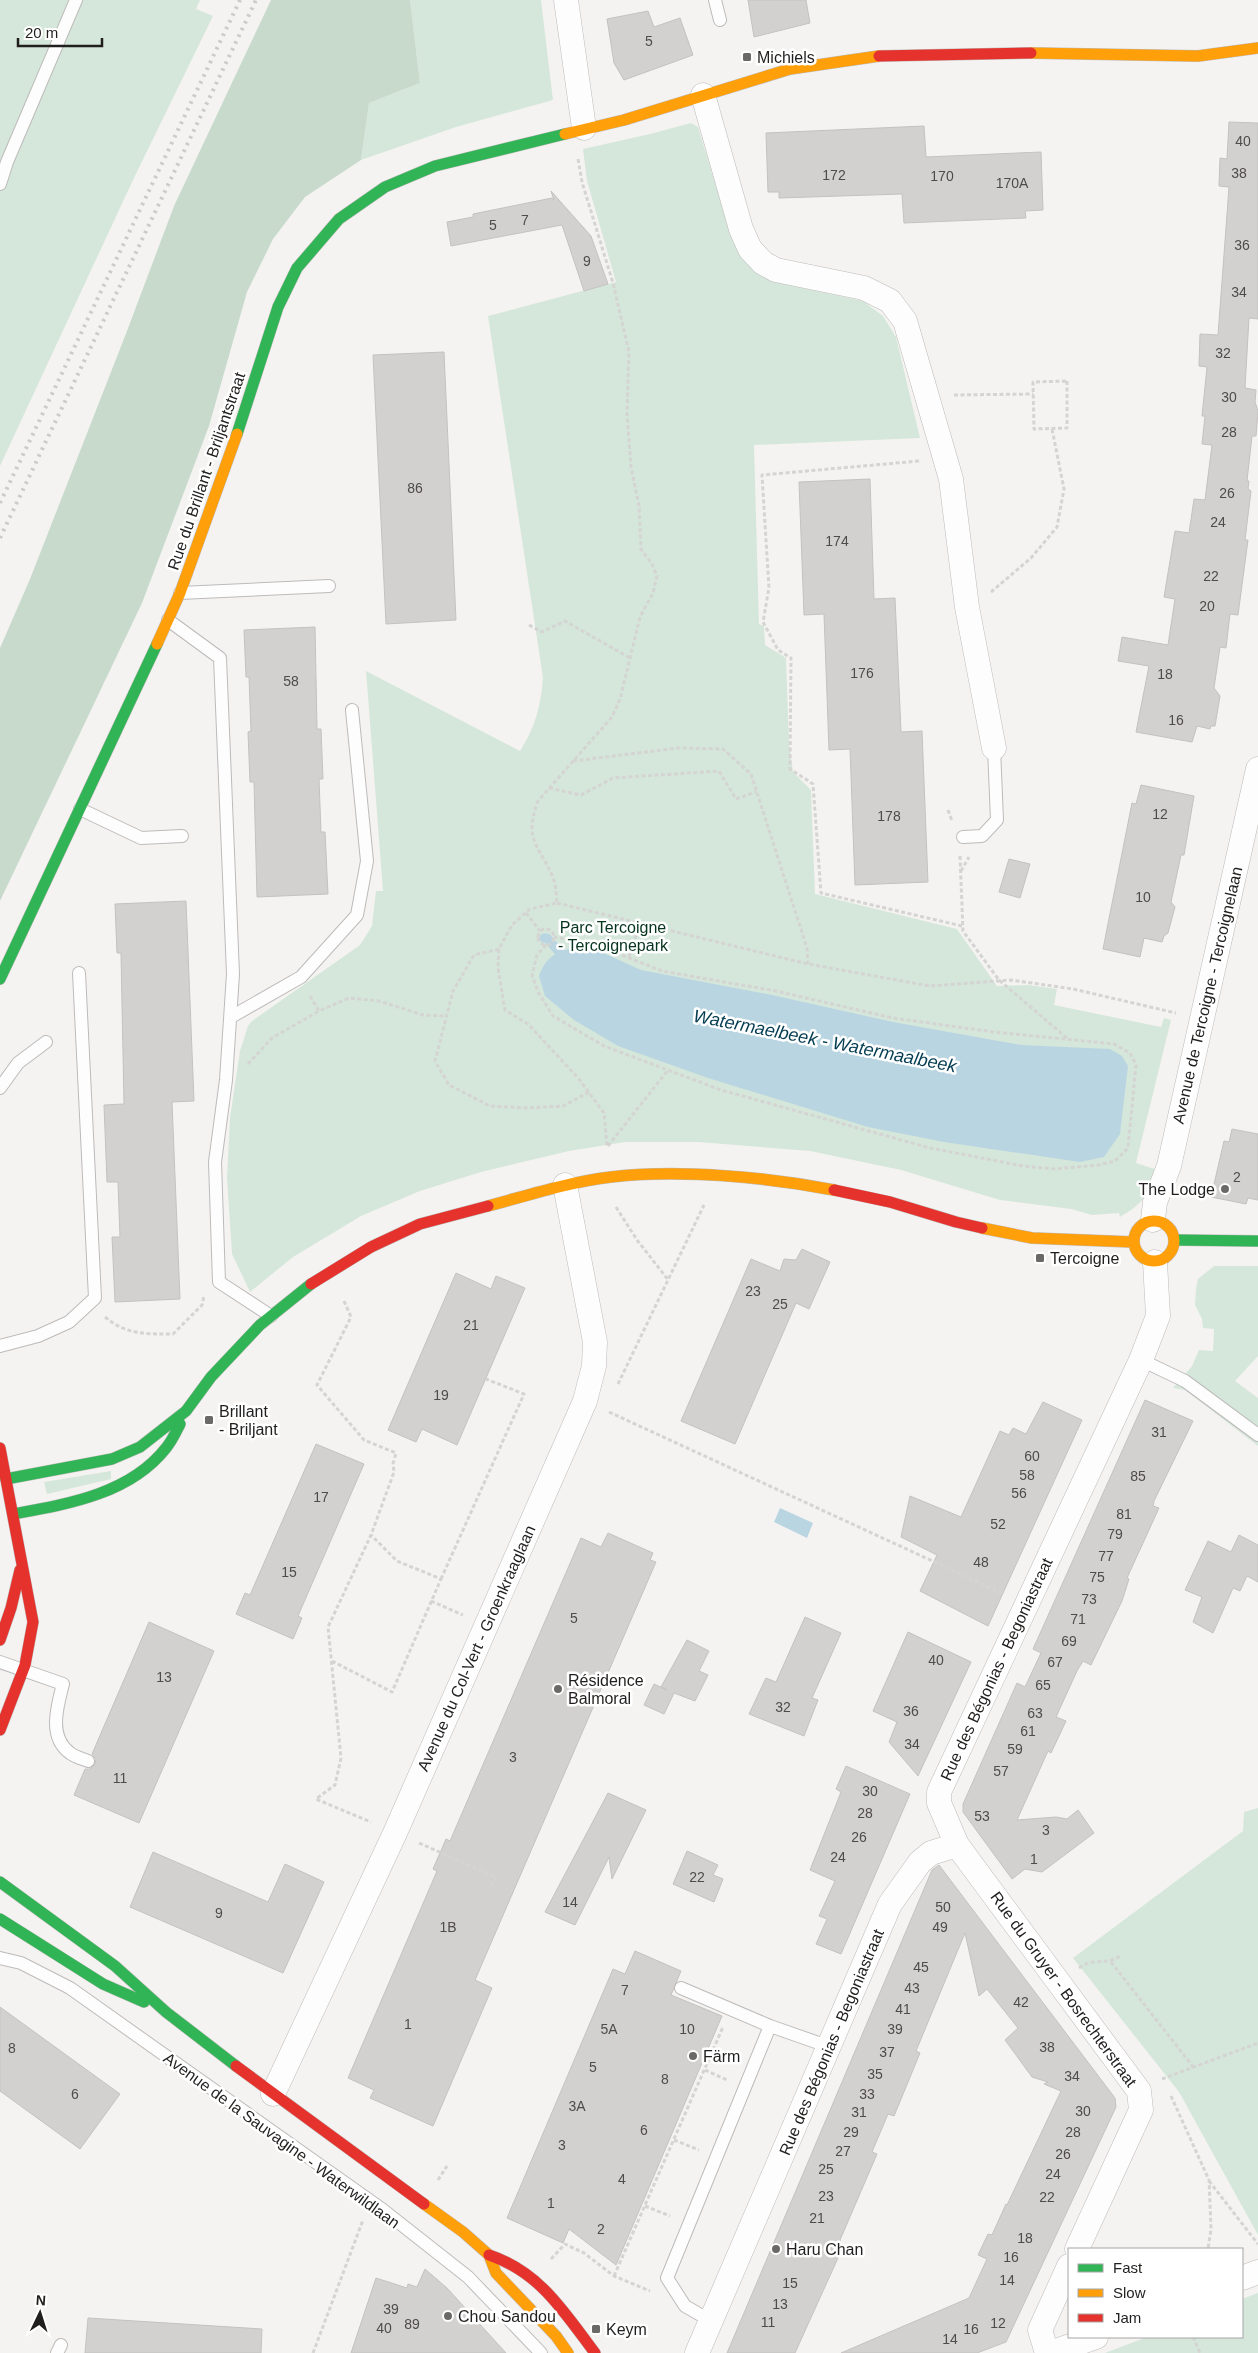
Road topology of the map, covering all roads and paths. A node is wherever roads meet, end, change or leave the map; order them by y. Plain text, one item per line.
1 (76, 0) edge
2 (566, 0) edge
3 (715, 0) edge
4 (720, 20) dead end
5 (1258, 48) edge
6 (703, 95) junction
7 (584, 128) junction
8 (0, 184) edge
9 (1033, 394) junction
10 (926, 396) junction
11 (1052, 428) junction
12 (945, 461) junction
13 (330, 586) dead end
14 (180, 593) junction
15 (967, 607) junction
16 (168, 620) junction
17 (529, 625) dead end
18 (630, 658) junction
19 (352, 710) dead end
20 (994, 748) joint
21 (572, 761) junction
22 (1258, 769) edge
23 (548, 788) junction
24 (756, 792) junction
25 (80, 809) junction
26 (948, 810) dead end
27 (953, 827) dead end
28 (182, 836) dead end
29 (962, 837) dead end
30 (959, 853) dead end
31 (557, 902) junction
32 (526, 913) junction
33 (640, 923) junction
34 (962, 926) junction
35 (540, 931) junction
36 (554, 937) junction
37 (546, 945) junction
38 (499, 949) junction
39 (630, 958) junction
40 (808, 964) junction
41 (79, 973) dead end
42 (301, 977) junction
43 (0, 979) edge
44 (1000, 980) junction
45 (319, 1011) junction
46 (1177, 1013) dead end
47 (446, 1016) junction
48 (231, 1017) junction
49 (1068, 1040) junction
50 (46, 1042) dead end
51 (668, 1070) junction
52 (226, 1080) junction
53 (0, 1088) edge
54 (589, 1092) junction
55 (564, 1185) junction
56 (704, 1205) dead end
57 (616, 1207) dead end
58 (1153, 1220) junction
59 (1175, 1240) junction
60 (1258, 1241) edge
61 (1133, 1242) junction
62 (1155, 1262) junction
63 (669, 1281) junction
64 (219, 1282) junction
65 (344, 1301) dead end
66 (89, 1303) junction
67 (271, 1316) junction
68 (0, 1346) edge
69 (1140, 1360) junction
70 (486, 1379) dead end
71 (613, 1393) dead end
72 (605, 1410) dead end
73 (186, 1411) junction
74 (1258, 1435) edge
75 (0, 1448) edge
76 (6, 1479) junction
77 (13, 1514) junction
78 (371, 1535) junction
79 (22, 1564) junction
80 (441, 1579) junction
81 (1010, 1597) dead end
82 (431, 1601) junction
83 (466, 1616) dead end
84 (0, 1640) edge
85 (332, 1661) junction
86 (0, 1662) edge
87 (23, 1670) junction
88 (0, 1730) edge
89 (88, 1761) dead end
90 (371, 1823) dead end
91 (418, 1842) dead end
92 (957, 1845) junction
93 (0, 1882) edge
94 (492, 1885) dead end
95 (0, 1920) edge
96 (1120, 1956) dead end
97 (0, 1958) edge
98 (1110, 1962) junction
99 (1076, 1970) dead end
100 (681, 1988) dead end
101 (730, 2011) junction
102 (166, 2012) junction
103 (770, 2026) junction
104 (1258, 2043) edge
105 (830, 2046) junction
106 (1194, 2068) junction
107 (1159, 2080) dead end
108 (273, 2094) junction
109 (1171, 2096) dead end
110 (448, 2166) dead end
111 (438, 2180) dead end
112 (1209, 2180) junction
113 (645, 2206) junction
114 (365, 2216) dead end
115 (689, 2224) junction
116 (1258, 2244) edge
117 (1077, 2248) edge
118 (1208, 2248) edge
119 (489, 2254) junction
120 (546, 2265) dead end
121 (1068, 2268) edge
122 (1258, 2272) edge
123 (1243, 2278) edge
124 (711, 2321) junction
125 (1093, 2338) edge
126 (1193, 2338) edge
127 (313, 2353) edge
128 (541, 2353) edge
129 (568, 2353) edge
130 (595, 2353) edge
131 (697, 2353) edge
132 (1049, 2353) edge
133 (1200, 2353) edge

1 - 8 lane
2 - 7 street
3 - 4 lane
5 - 6 street, Rue du Brillant - Briljantstraat
6 - 7 street, Rue du Brillant - Briljantstraat
6 - 10 street
7 - 14 street, Rue du Brillant - Briljantstraat
7 - 18 path
9 - 10 path
9 - 11 path
9 - 11 path
10 - 12 street
11 - 15 path
12 - 15 street
12 - 34 path
13 - 14 lane
14 - 16 street, Rue du Brillant - Briljantstraat
15 - 20 street
16 - 25 street, Rue du Brillant - Briljantstraat
16 - 48 lane
17 - 18 path
18 - 21 path
19 - 42 lane
20 - 29 lane
21 - 23 path
21 - 24 path
22 - 58 street, Avenue de Tercoigne - Tercoignelaan
23 - 24 path
23 - 31 path
24 - 40 path
25 - 28 lane
25 - 43 street, Rue du Brillant - Briljantstraat
26 - 27 path
30 - 34 path
31 - 32 path
31 - 33 path
32 - 35 path
32 - 38 path
33 - 39 path
33 - 40 path
34 - 44 path
35 - 36 path
35 - 37 path
36 - 37 path
36 - 39 path
37 - 51 path
38 - 47 path
38 - 54 path
39 - 49 path
40 - 44 path
41 - 66 lane
42 - 45 path
42 - 48 lane
44 - 46 path
44 - 49 path
45 - 47 path
45 - 52 path
47 - 54 path
48 - 52 lane
49 - 51 path
50 - 53 lane
51 - 54 path
52 - 64 lane
55 - 61 street
55 - 67 street
55 - 108 street, Avenue du Col-Vert - Groenkraaglaan
56 - 63 path
57 - 63 path
58 - 59 street
58 - 61 street
59 - 60 street
59 - 62 street
61 - 62 street
62 - 69 street, Rue des Bégonias - Begoniastraat
63 - 71 path
64 - 66 path
64 - 67 lane
65 - 78 path
66 - 68 lane
67 - 73 street
69 - 74 lane
69 - 92 street, Rue des Bégonias - Begoniastraat
70 - 80 path
72 - 81 path
73 - 76 street
73 - 77 street
75 - 76 street
76 - 77 street
77 - 79 street
78 - 80 path
78 - 85 path
79 - 84 street
79 - 87 street
80 - 82 path
82 - 83 path
82 - 85 path
85 - 90 path
86 - 87 lane
87 - 88 street
87 - 89 lane
91 - 94 path
92 - 105 street, Rue des Bégonias - Begoniastraat
92 - 117 street, Rue du Gruyer - Bosrechterstraat
93 - 102 street, Avenue de la Sauvagine - Waterwildlaan
95 - 102 street, Avenue de la Sauvagine - Waterwildlaan
96 - 98 path
97 - 128 lane, Avenue de la Sauvagine - Waterwildlaan
98 - 99 path
98 - 106 path
100 - 101 lane
101 - 103 lane
101 - 113 path
102 - 108 street, Avenue de la Sauvagine - Waterwildlaan
103 - 105 lane
103 - 115 lane
104 - 106 path
105 - 124 street, Rue des Bégonias - Begoniastraat
106 - 107 path
108 - 119 street, Avenue de la Sauvagine - Waterwildlaan
109 - 112 path
110 - 111 path
112 - 116 path
112 - 118 path
113 - 115 path
113 - 120 path
114 - 127 path
115 - 124 lane
119 - 129 street, Avenue de la Sauvagine - Waterwildlaan
119 - 130 street, Avenue de la Sauvagine - Waterwildlaan
121 - 132 street
122 - 123 street
124 - 131 street, Rue des Bégonias - Begoniastraat
125 - 132 street
126 - 133 path

